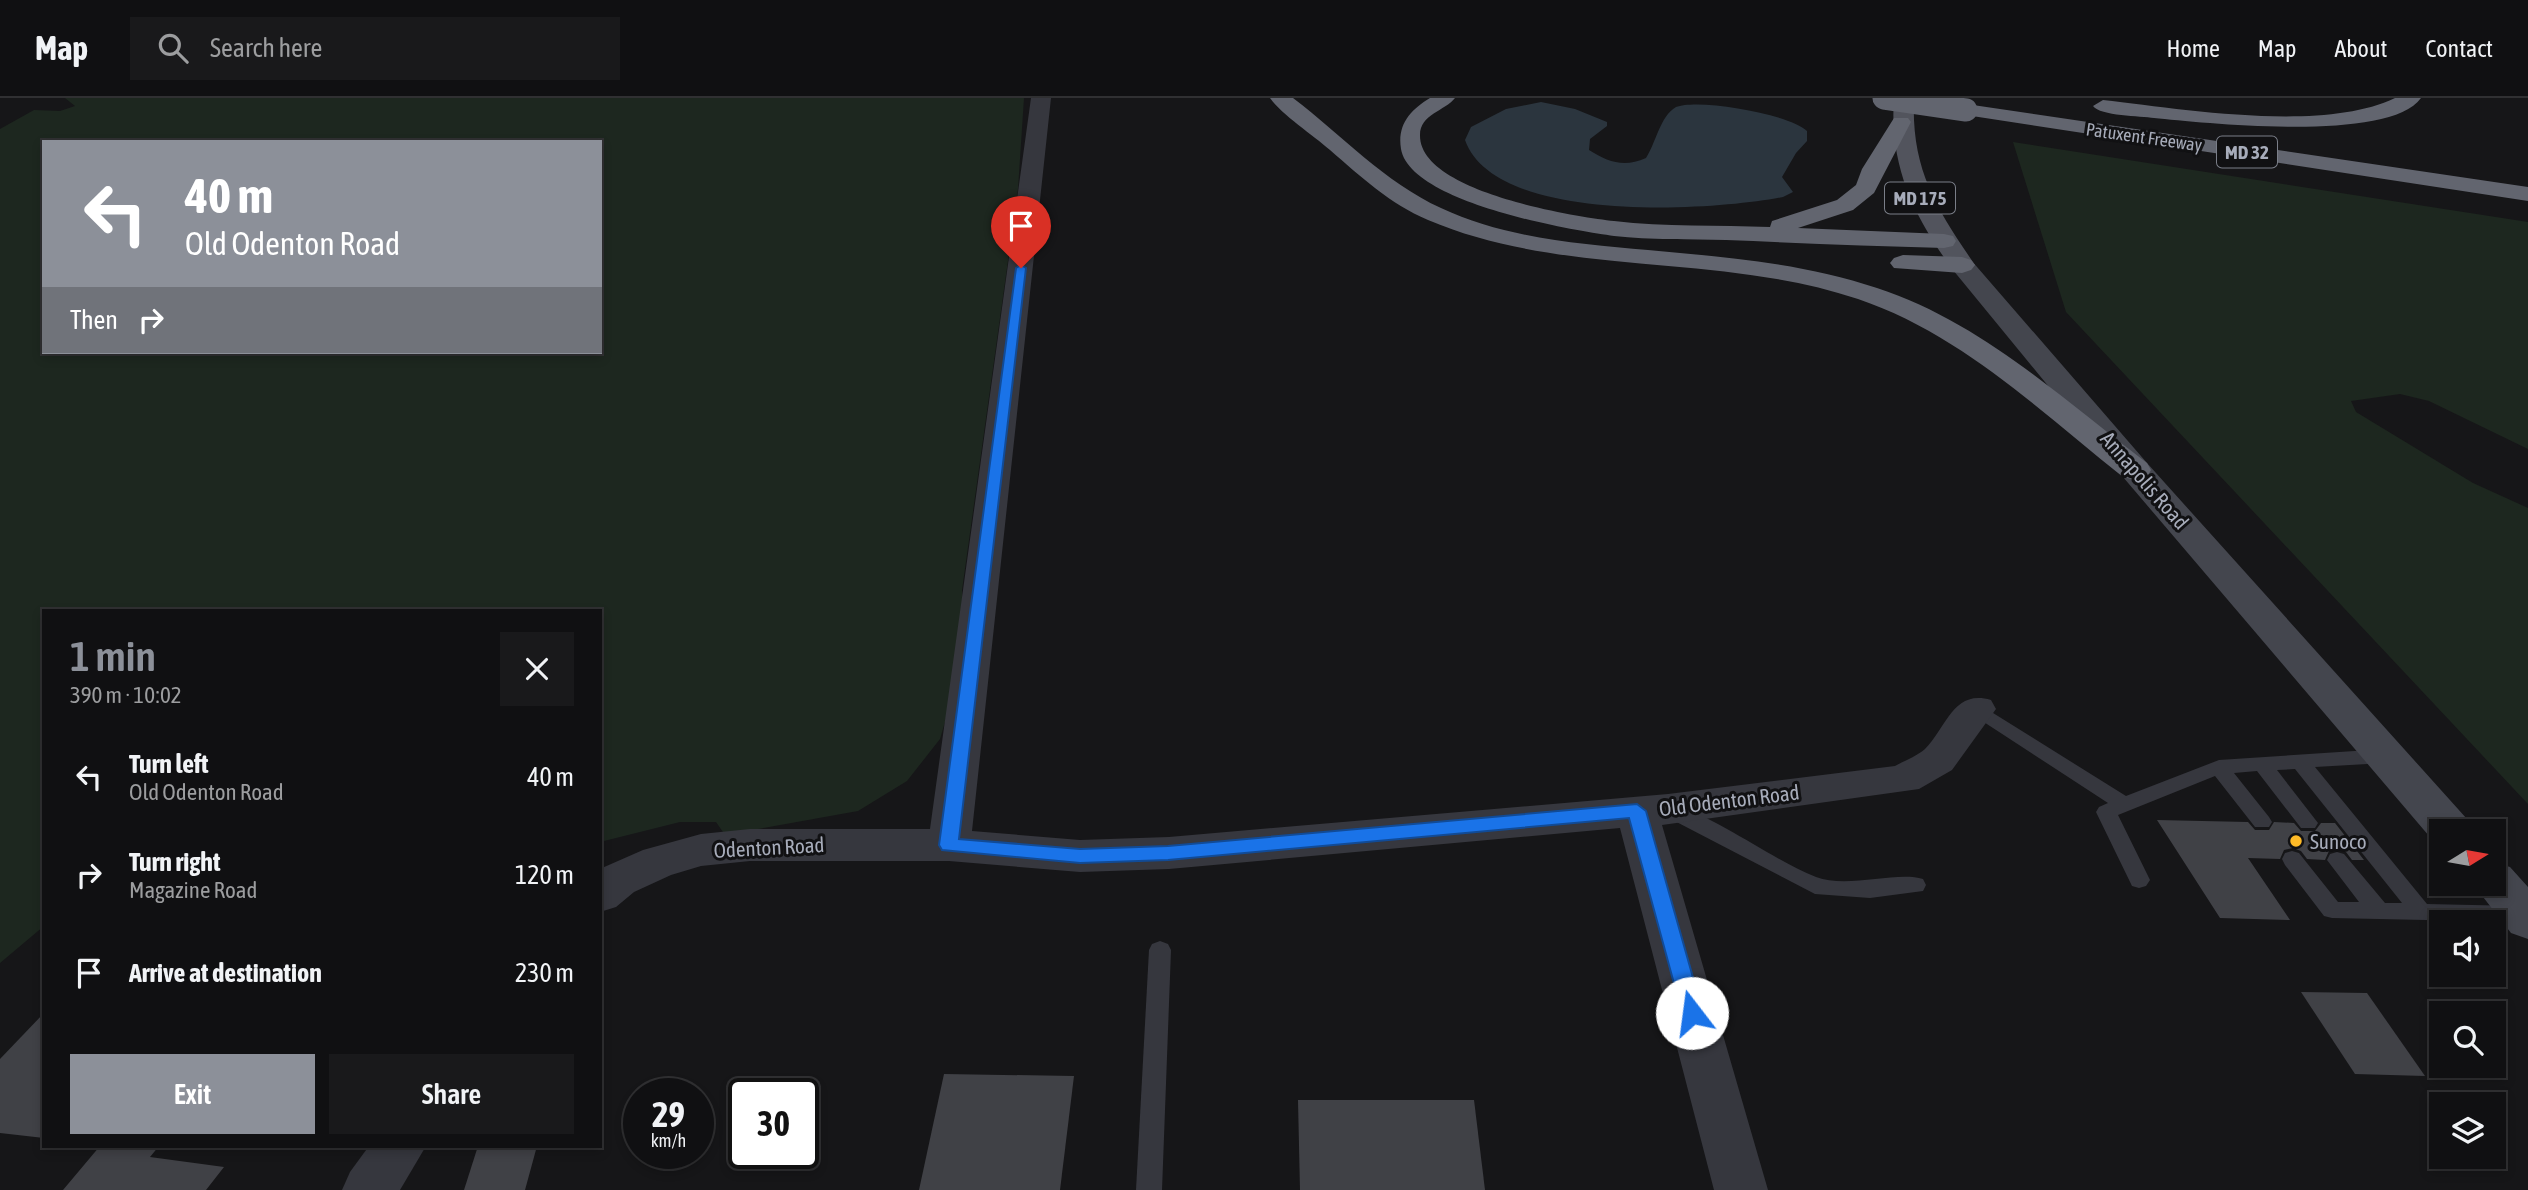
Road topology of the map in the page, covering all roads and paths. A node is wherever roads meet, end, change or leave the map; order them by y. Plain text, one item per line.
1 (1041, 98) edge
2 (1280, 98) edge
3 (1446, 98) edge
4 (1884, 98) edge
5 (1904, 98) edge
6 (2018, 98) edge
7 (2411, 98) edge
8 (2081, 104) dead end
9 (1901, 122) junction
10 (2321, 141) dead end
11 (2528, 194) edge
12 (1689, 234) junction
13 (1944, 242) junction
14 (1615, 256) junction
15 (1962, 265) junction
16 (2135, 470) junction
17 (1977, 709) joint
18 (2385, 756) junction
19 (2300, 762) junction
20 (2262, 764) junction
21 (2219, 767) junction
22 (2124, 804) junction
23 (1652, 810) junction
24 (2440, 819) edge
25 (2262, 822) dead end
26 (2308, 823) dead end
27 (949, 845) junction
28 (2292, 859) dead end
29 (2337, 860) dead end
30 (2139, 880) dead end
31 (1915, 885) dead end
32 (602, 893) edge
33 (2515, 905) edge
34 (2379, 911) junction
35 (2421, 912) junction
36 (1160, 950) dead end
37 (399, 1148) edge
38 (369, 1190) edge
39 (1149, 1190) edge
40 (1741, 1190) edge

1 - 27 street
2 - 14 highway
3 - 12 highway
4 - 11 highway, Patuxent Freeway / MD 32, bridge
5 - 9 main road, Annapolis Road / MD 175
6 - 10 highway, Patuxent Freeway / MD 32
7 - 8 highway
9 - 12 highway
9 - 13 main road, Annapolis Road / MD 175
12 - 13 highway
13 - 15 main road, Annapolis Road / MD 175
14 - 15 highway
14 - 16 highway
15 - 16 main road, Annapolis Road / MD 175
16 - 18 main road, Annapolis Road / MD 175
17 - 22 lane
17 - 23 street, Old Odenton Road
18 - 19 lane
18 - 24 main road, Annapolis Road / MD 175
19 - 20 lane
19 - 35 lane
20 - 21 lane
20 - 26 lane
21 - 22 lane
21 - 25 lane
22 - 30 lane
23 - 27 street, Old Odenton Road
23 - 31 lane
23 - 40 street
27 - 32 street, Odenton Road
28 - 34 lane
29 - 34 lane
33 - 35 lane
34 - 35 lane
36 - 39 lane
37 - 38 street

